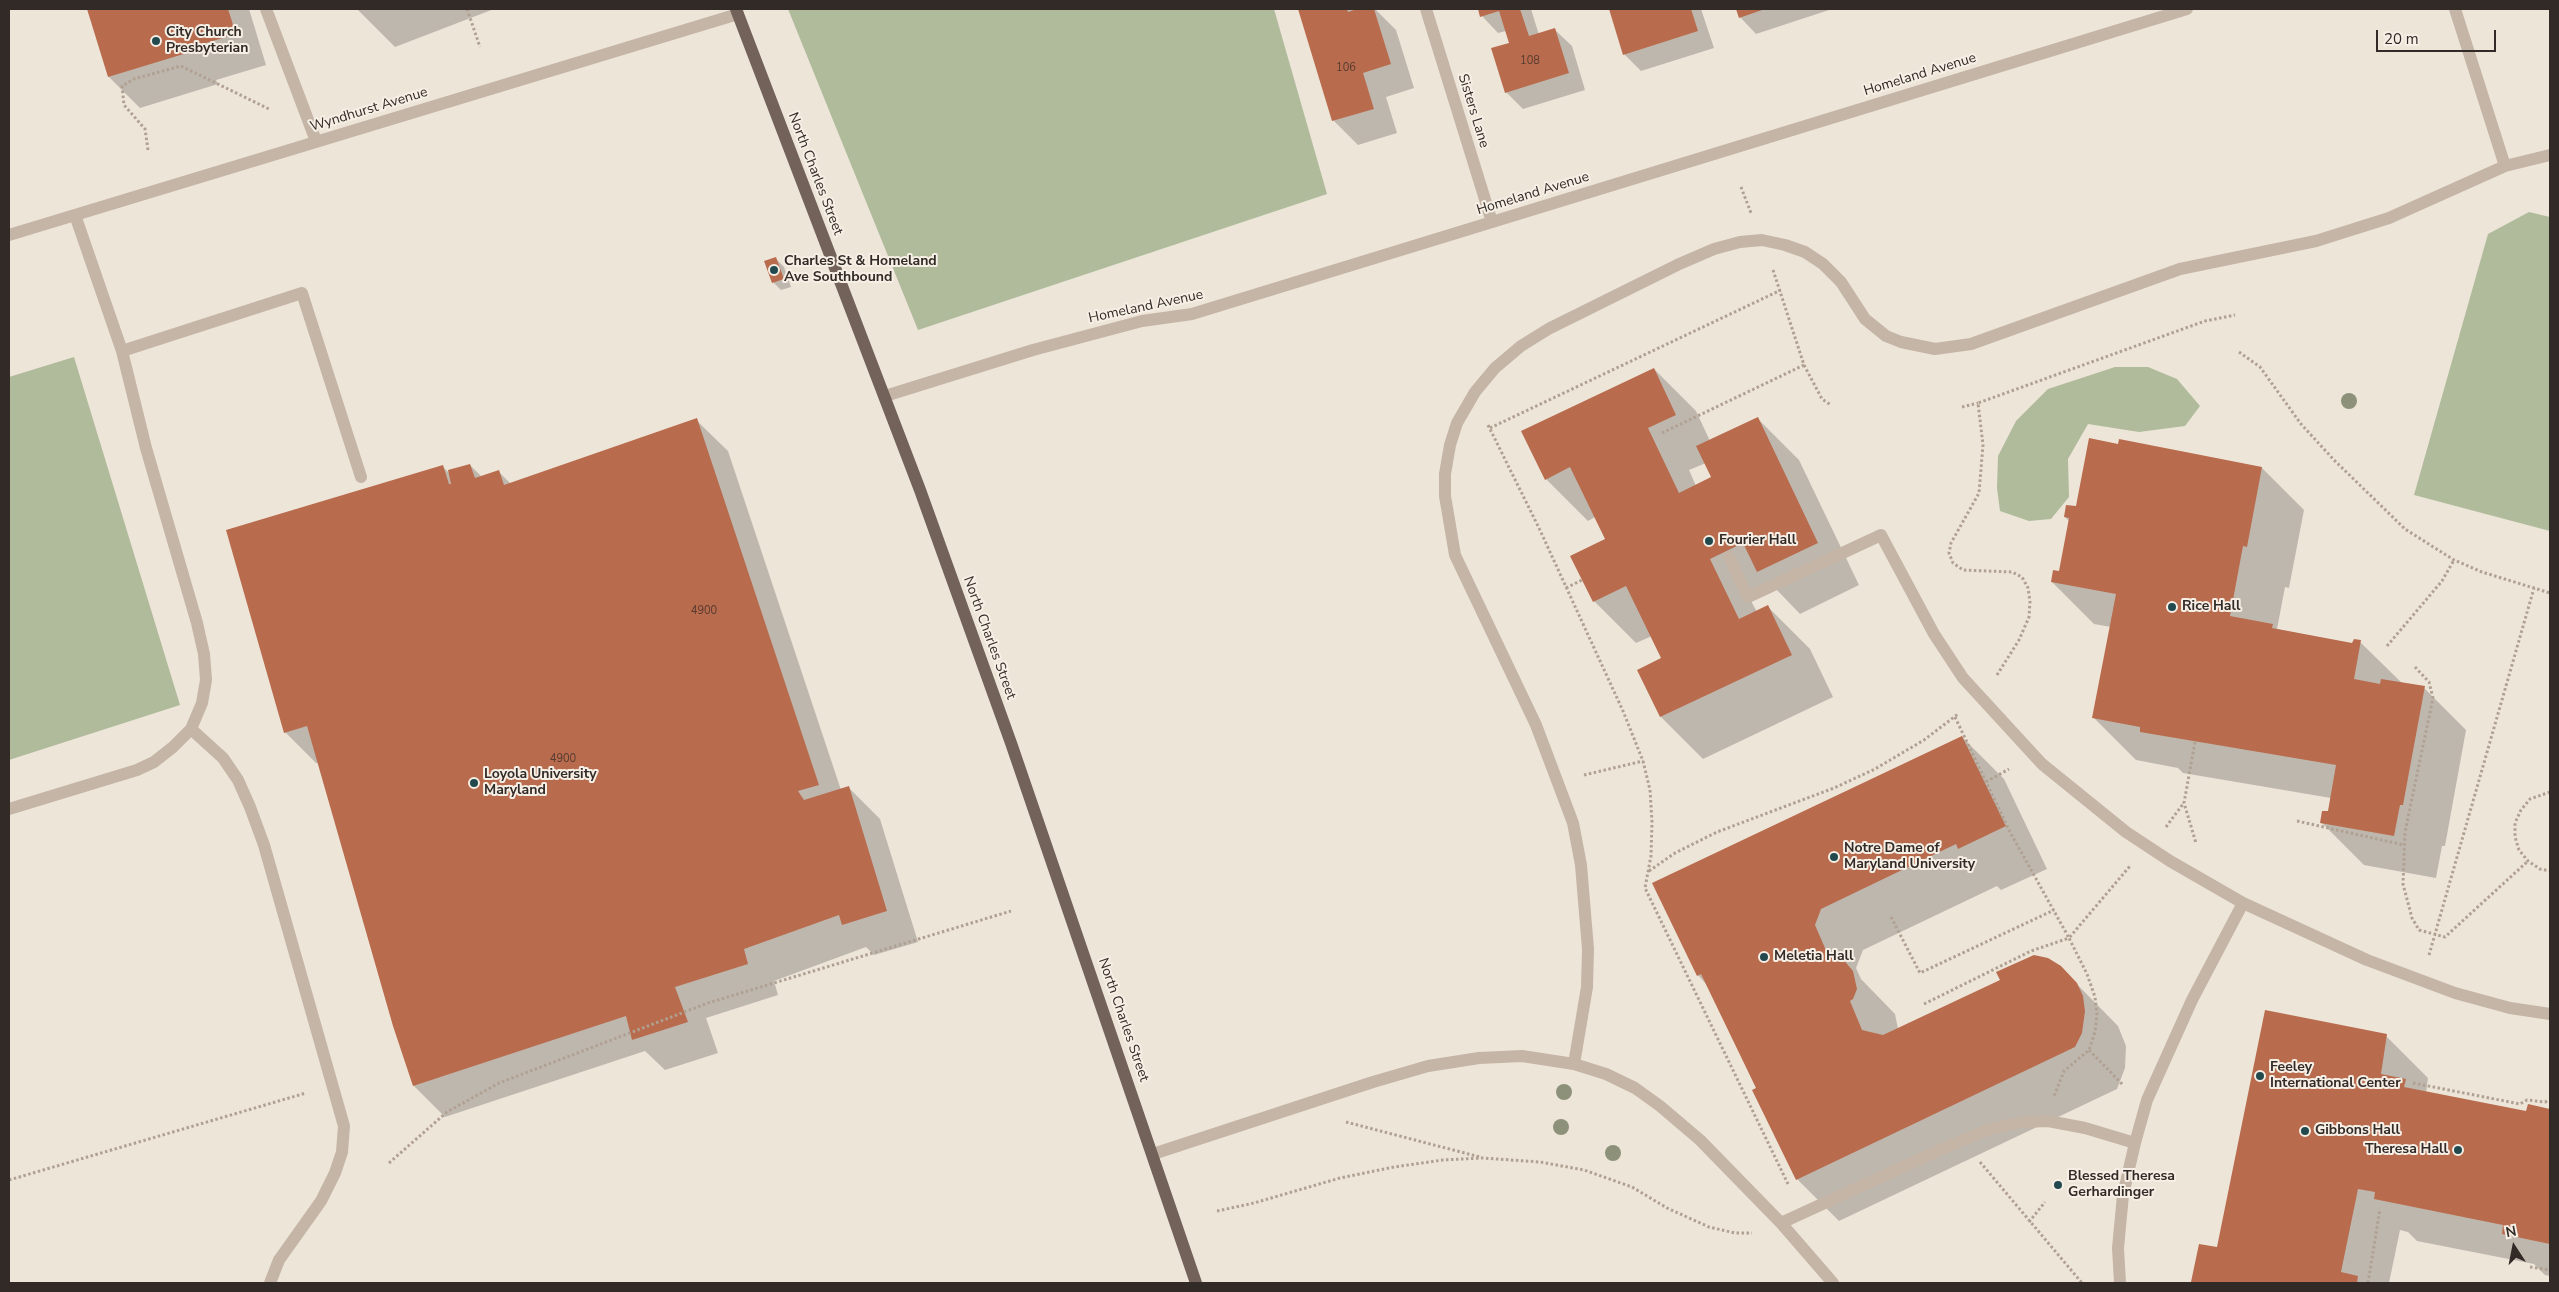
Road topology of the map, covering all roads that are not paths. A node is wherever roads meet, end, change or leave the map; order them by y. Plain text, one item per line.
1 (266, 9) edge
2 (1426, 9) edge
3 (2187, 9) edge
4 (2456, 9) edge
5 (737, 11) edge
6 (316, 141) junction
7 (2550, 155) edge
8 (2505, 166) junction
9 (75, 215) junction
10 (1492, 222) junction
11 (9, 235) edge
12 (122, 351) junction
13 (885, 396) junction
14 (361, 477) dead end
15 (1729, 557) dead end
16 (191, 729) junction
17 (9, 809) edge
18 (2242, 903) junction
19 (2550, 1014) edge
20 (1574, 1064) junction
21 (2135, 1142) junction
22 (1153, 1154) junction
23 (1782, 1223) junction
24 (270, 1283) edge
25 (1196, 1283) edge
26 (1833, 1283) edge
27 (2120, 1283) edge

1 - 6 street
2 - 10 street, Sisters Lane
3 - 10 street, Homeland Avenue
4 - 8 street
5 - 6 street, Wyndhurst Avenue
5 - 13 main road, North Charles Street
6 - 9 street, Wyndhurst Avenue
7 - 8 street
8 - 20 street
9 - 11 street, Wyndhurst Avenue
9 - 12 street
10 - 13 street, Homeland Avenue
12 - 14 street
12 - 16 street
13 - 22 main road, North Charles Street
15 - 18 street
16 - 17 street
16 - 24 street
18 - 19 street
18 - 21 street
20 - 22 street
20 - 23 street
21 - 23 street
21 - 27 street
22 - 25 main road, North Charles Street
23 - 26 street

